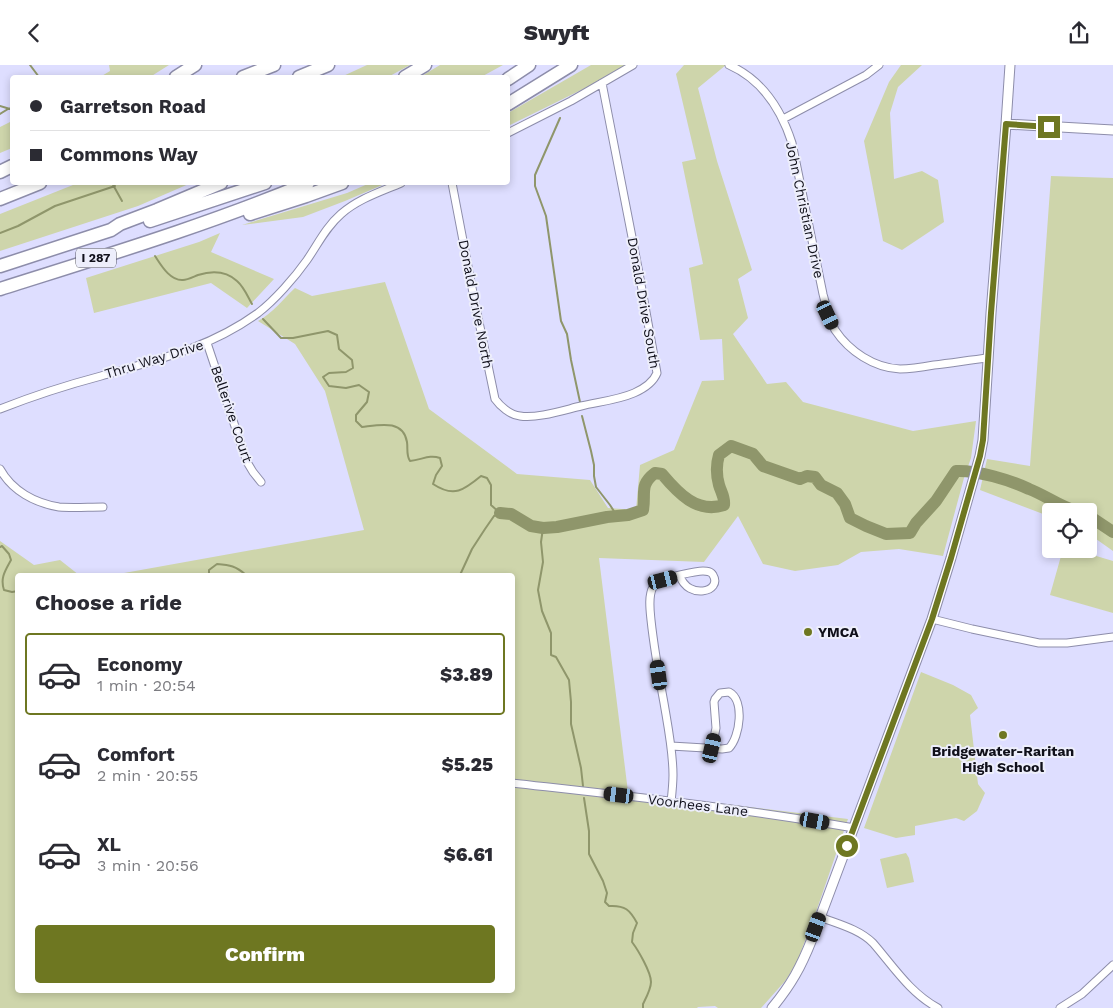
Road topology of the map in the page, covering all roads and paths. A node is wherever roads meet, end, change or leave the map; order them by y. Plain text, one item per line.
1 (195, 65) edge
2 (274, 65) edge
3 (328, 65) edge
4 (425, 65) edge
5 (518, 65) edge
6 (529, 65) edge
7 (571, 65) edge
8 (633, 65) edge
9 (729, 65) edge
10 (879, 65) edge
11 (1010, 65) edge
12 (179, 75) edge
13 (248, 75) edge
14 (304, 75) edge
15 (408, 75) edge
16 (500, 75) edge
17 (510, 78) edge
18 (602, 83) junction
19 (510, 103) edge
20 (783, 119) junction
21 (1006, 124) junction
22 (1113, 131) edge
23 (510, 132) edge
24 (35, 185) edge
25 (216, 185) edge
26 (259, 185) edge
27 (303, 185) edge
28 (336, 185) edge
29 (396, 185) edge
30 (452, 185) edge
31 (0, 199) edge
32 (192, 228) junction
33 (111, 230) junction
34 (0, 265) edge
35 (0, 289) edge
36 (208, 343) junction
37 (988, 358) junction
38 (0, 409) edge
39 (516, 415) joint
40 (0, 469) edge
41 (261, 482) dead end
42 (103, 507) dead end
43 (680, 576) junction
44 (932, 619) junction
45 (1113, 637) edge
46 (671, 746) junction
47 (712, 748) junction
48 (515, 783) edge
49 (671, 802) junction
50 (854, 828) junction
51 (820, 917) junction
52 (1113, 965) edge
53 (772, 1008) edge
54 (938, 1008) edge
55 (1060, 1008) edge

1 - 12 highway
2 - 13 highway
3 - 14 highway
4 - 15 highway
5 - 16 highway
6 - 17 highway
7 - 19 highway
8 - 18 street
9 - 20 street, John Christian Drive
10 - 20 street
11 - 21 street
18 - 23 street
18 - 39 street, Donald Drive South
20 - 37 street, John Christian Drive
21 - 22 street
21 - 37 street
24 - 31 highway
25 - 33 highway
26 - 33 highway, I 287
27 - 32 highway, I 287
28 - 32 highway
29 - 36 street, Thru Way Drive
30 - 39 street, Donald Drive North
32 - 35 highway, I 287
33 - 34 highway, I 287
36 - 38 street, Thru Way Drive
36 - 41 street, Bellerive Court
37 - 44 street
40 - 42 street
43 - 43 street
43 - 46 street
44 - 45 street
44 - 50 street
46 - 47 street
46 - 49 street
47 - 47 street
48 - 49 street, Voorhees Lane
49 - 50 street, Voorhees Lane
50 - 51 street
51 - 53 street
51 - 54 street
52 - 55 street

